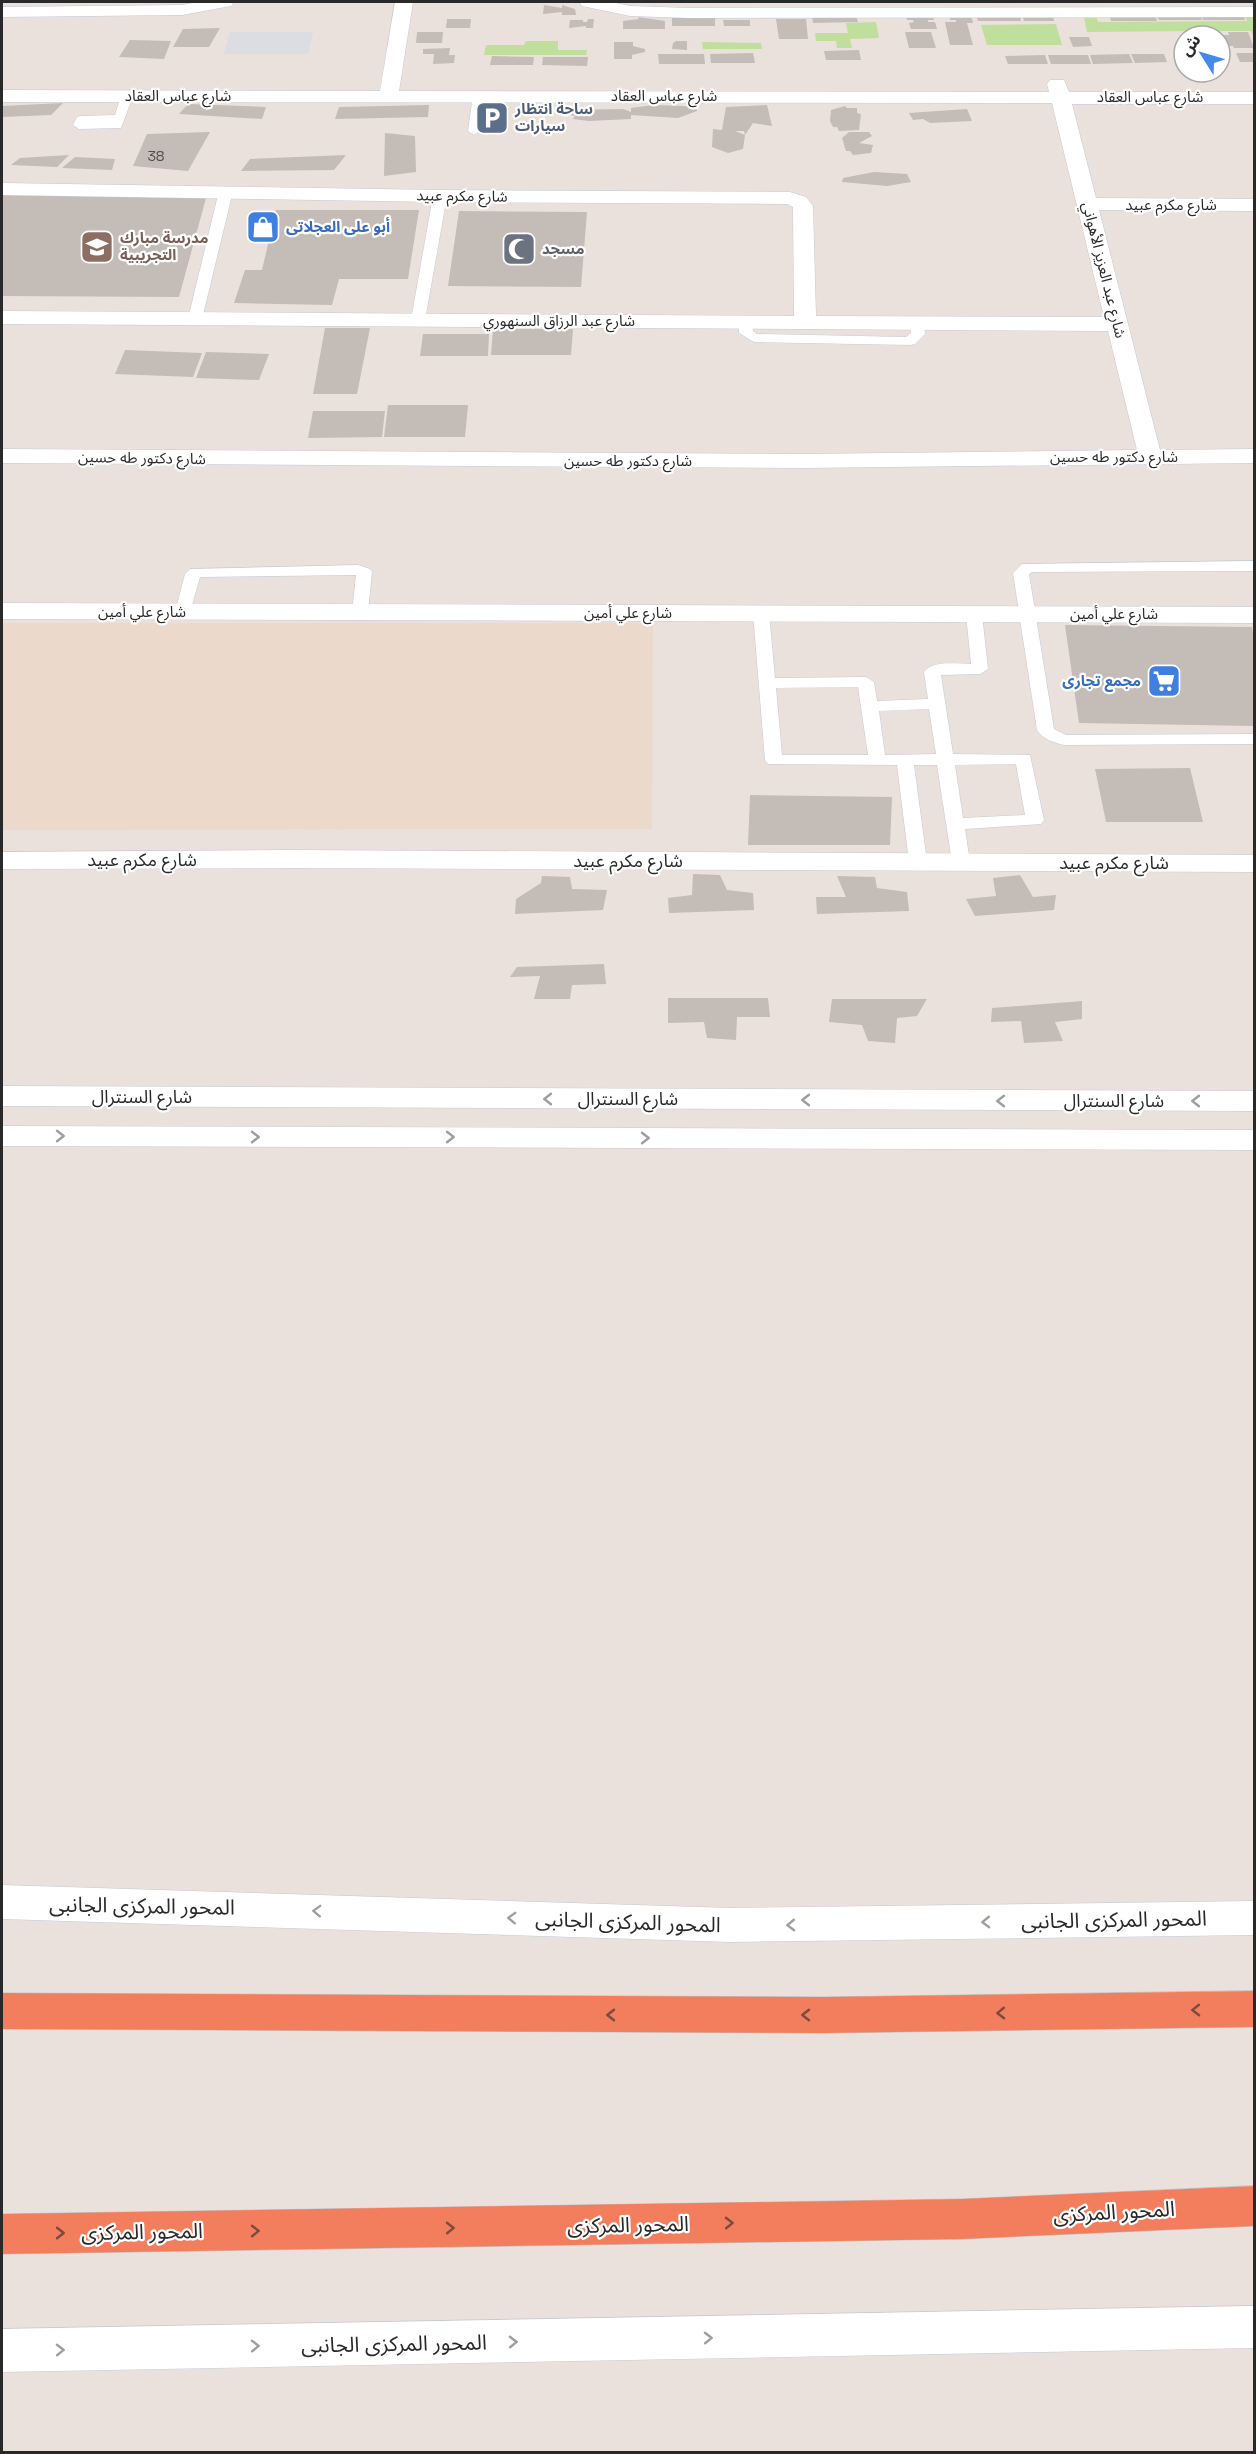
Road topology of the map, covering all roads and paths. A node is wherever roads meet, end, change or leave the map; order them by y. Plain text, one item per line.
1 (225, 2) edge
2 (404, 2) edge
3 (588, 2) edge
4 (1180, 7) edge
5 (2, 12) edge
6 (1254, 12) edge
7 (2, 85) edge
8 (1254, 85) edge
9 (389, 90) junction
10 (1059, 91) junction
11 (479, 95) junction
12 (2, 96) edge
13 (127, 96) junction
14 (1254, 98) edge
15 (120, 119) dead end
16 (474, 131) dead end
17 (2, 189) edge
18 (226, 191) junction
19 (440, 196) junction
20 (1087, 204) junction
21 (1254, 205) edge
22 (2, 318) edge
23 (195, 319) junction
24 (417, 320) junction
25 (746, 321) junction
26 (805, 322) junction
27 (917, 322) junction
28 (1117, 324) junction
29 (2, 456) edge
30 (1150, 456) junction
31 (1254, 456) edge
32 (1254, 566) edge
33 (2, 611) edge
34 (183, 612) junction
35 (360, 612) junction
36 (761, 613) junction
37 (974, 614) junction
38 (1027, 614) junction
39 (1254, 615) edge
40 (768, 683) junction
41 (936, 704) junction
42 (870, 706) junction
43 (1254, 739) edge
44 (945, 759) junction
45 (877, 760) junction
46 (905, 760) junction
47 (956, 824) junction
48 (2, 861) edge
49 (918, 862) junction
50 (961, 862) junction
51 (1254, 864) edge
52 (2, 1096) edge
53 (1254, 1101) edge
54 (2, 1136) edge
55 (1254, 1140) edge
56 (2, 1902) edge
57 (1254, 1918) edge
58 (1254, 2009) edge
59 (2, 2012) edge
60 (1254, 2206) edge
61 (2, 2234) edge
62 (1254, 2327) edge
63 (2, 2351) edge

1 - 5 street
2 - 9 street
3 - 4 street
4 - 6 street
7 - 9 street, شارع عباس العقاد
8 - 10 street, شارع عباس العقاد
9 - 10 street, شارع عباس العقاد
9 - 11 street, شارع عباس العقاد
9 - 13 street, شارع عباس العقاد
10 - 11 street, شارع عباس العقاد
10 - 14 street, شارع عباس العقاد
10 - 20 street, شارع عبد العزيز الأهواني
11 - 16 lane
12 - 13 street, شارع عباس العقاد
13 - 15 lane
17 - 18 street, شارع مكرم عبيد
18 - 19 street, شارع مكرم عبيد
18 - 23 lane
19 - 24 lane
19 - 26 street, شارع مكرم عبيد
20 - 21 street, شارع مكرم عبيد
20 - 28 street, شارع عبد العزيز الأهواني
22 - 23 street, شارع عبد الرزاق السنهوري
23 - 24 street, شارع عبد الرزاق السنهوري
24 - 25 street, شارع عبد الرزاق السنهوري
25 - 26 street, شارع عبد الرزاق السنهوري
25 - 27 lane
26 - 27 street, شارع عبد الرزاق السنهوري
27 - 28 street, شارع عبد الرزاق السنهوري
28 - 30 street, شارع عبد العزيز الأهواني
29 - 30 street, شارع دكتور طه حسين
30 - 31 street, شارع دكتور طه حسين
32 - 38 lane
33 - 34 street, شارع علي أمين
34 - 35 street, شارع علي أمين
34 - 35 lane
35 - 36 street, شارع علي أمين
36 - 37 street, شارع علي أمين
36 - 40 lane
37 - 38 street, شارع علي أمين
37 - 41 lane
38 - 39 street, شارع علي أمين
38 - 43 lane
40 - 42 lane
40 - 45 lane
41 - 42 lane
41 - 44 lane
42 - 45 lane
44 - 46 lane
44 - 47 lane
44 - 47 lane
45 - 46 lane
46 - 49 lane
47 - 50 lane
48 - 49 street, شارع مكرم عبيد
49 - 50 street, شارع مكرم عبيد
50 - 51 street, شارع مكرم عبيد
53 -> 52 street, شارع السنترال
54 -> 55 street
57 -> 56 street, المحور المركزى الجانبى
58 -> 59 highway
61 -> 60 highway, المحور المركزى
63 -> 62 street, المحور المركزى الجانبى

